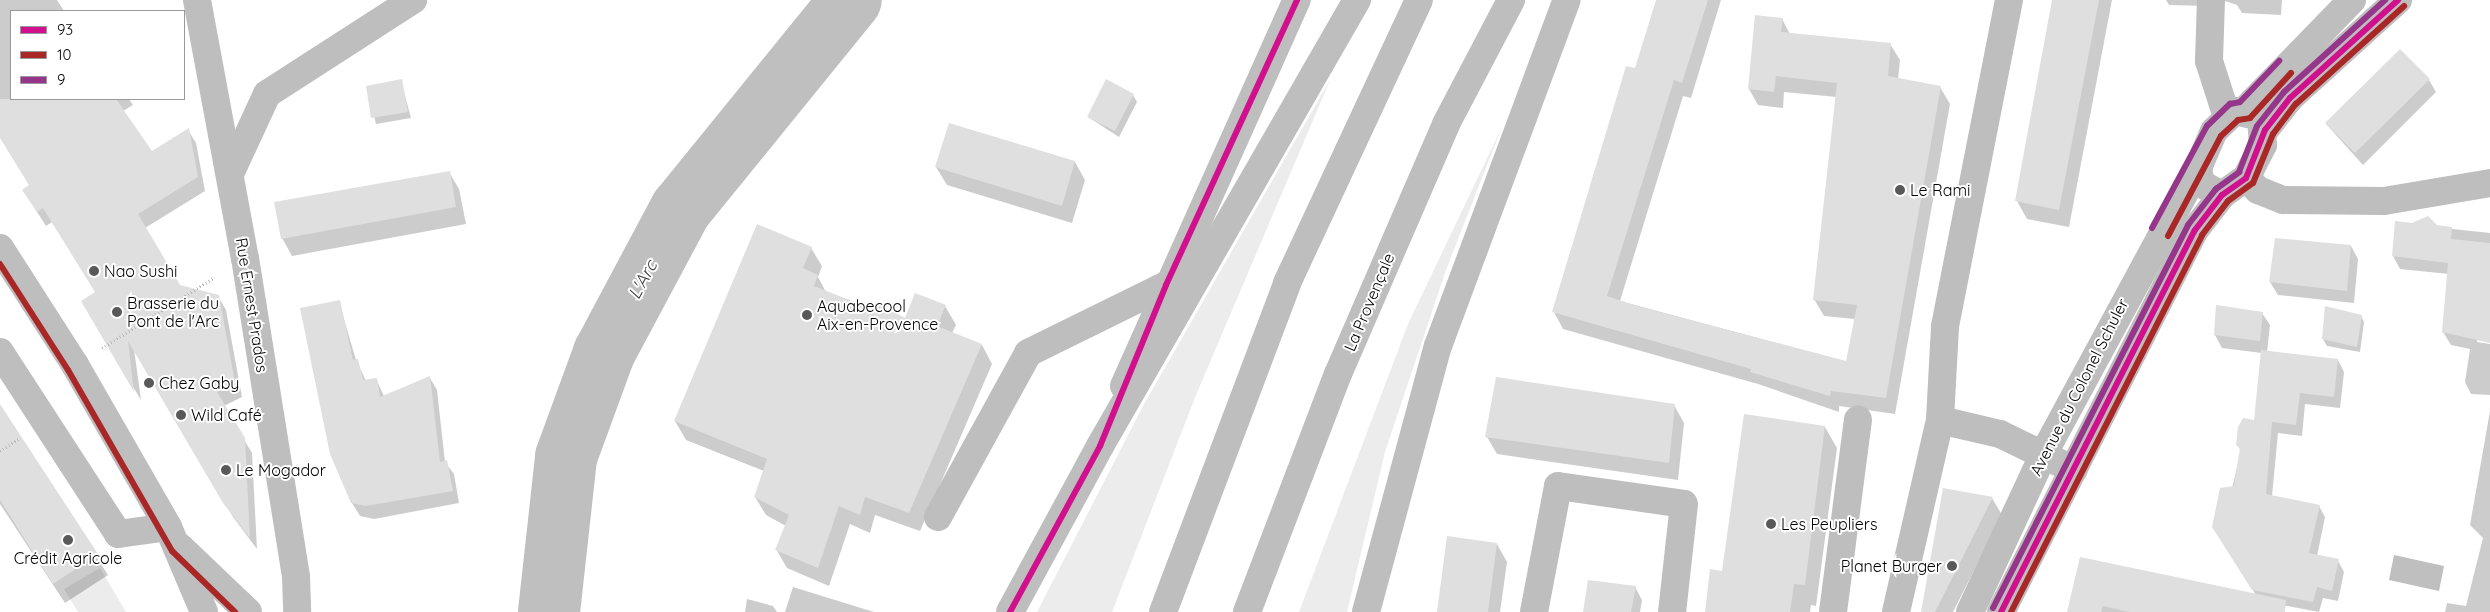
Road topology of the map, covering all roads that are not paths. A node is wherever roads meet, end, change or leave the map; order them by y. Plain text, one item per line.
1 (197, 0) edge
2 (413, 0) edge
3 (1297, 0) edge
4 (1357, 0) edge
5 (1420, 0) edge
6 (1511, 0) edge
7 (1567, 0) edge
8 (2009, 0) edge
9 (2211, 0) edge
10 (2352, 0) edge
11 (2398, 0) edge
12 (2235, 114) junction
13 (2264, 130) junction
14 (2198, 168) junction
15 (230, 174) junction
16 (2246, 178) junction
17 (2490, 183) edge
18 (2222, 195) junction
19 (0, 248) edge
20 (1166, 285) junction
21 (0, 352) edge
22 (1858, 420) dead end
23 (1940, 420) junction
24 (1100, 446) junction
25 (2044, 453) junction
26 (2074, 470) junction
27 (938, 517) dead end
28 (174, 537) junction
29 (1175, 575) junction
30 (296, 577) junction
31 (204, 612) edge
32 (248, 612) edge
33 (296, 612) edge
34 (315, 612) edge
35 (1010, 612) edge
36 (1159, 612) edge
37 (1162, 612) edge
38 (1247, 612) edge
39 (1366, 612) edge
40 (1534, 612) edge
41 (1672, 612) edge
42 (1833, 612) edge
43 (1896, 612) edge
44 (1970, 612) edge
45 (2000, 612) edge

1 - 15 main road, Rue Ernest Prados
2 - 15 main road
3 - 20 main road
4 - 24 main road
5 - 29 main road
6 - 38 main road, La Provençale
7 - 39 main road
8 - 23 main road
9 - 12 main road
10 - 12 main road, Avenue du Colonel Schuler
11 - 13 main road
12 - 13 main road
12 - 14 main road, Avenue du Colonel Schuler
13 - 16 main road
14 - 18 main road
14 - 25 main road, Avenue du Colonel Schuler
15 - 30 main road, Rue Ernest Prados
16 - 17 main road
16 - 18 main road, Avenue du Colonel Schuler
18 - 26 main road, Avenue du Colonel Schuler
19 - 28 main road
20 - 24 main road
20 - 27 main road
21 - 28 main road
22 - 42 main road
23 - 25 main road
23 - 43 main road
24 - 35 main road
25 - 26 main road
25 - 44 main road, Avenue du Colonel Schuler
26 - 45 main road, Avenue du Colonel Schuler
28 - 31 main road
28 - 32 main road
29 - 36 main road
29 - 37 main road
30 - 33 main road, Rue Ernest Prados
30 - 34 main road
40 - 41 main road

